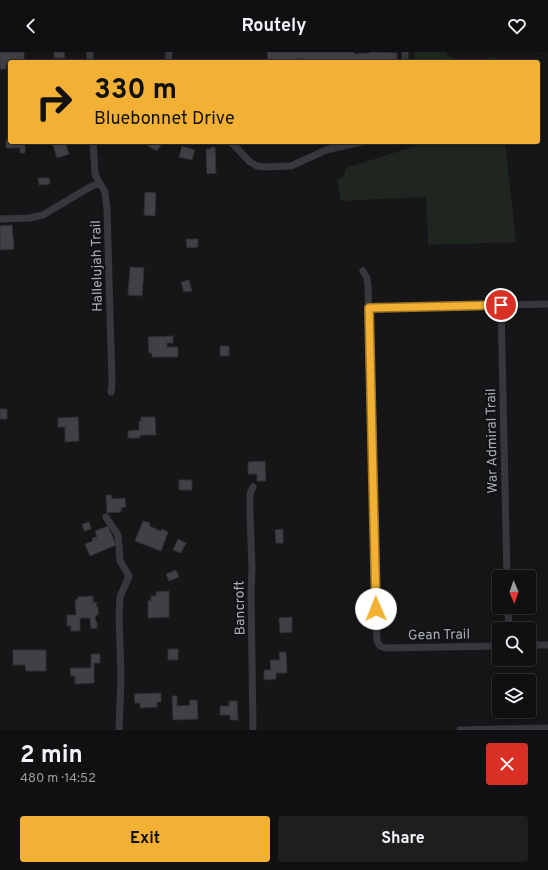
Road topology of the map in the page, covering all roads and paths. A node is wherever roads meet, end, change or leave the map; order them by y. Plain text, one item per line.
1 (94, 144) edge
2 (233, 144) edge
3 (353, 144) edge
4 (100, 183) junction
5 (0, 219) edge
6 (363, 271) dead end
7 (548, 304) edge
8 (501, 305) junction
9 (369, 308) junction
10 (110, 392) dead end
11 (254, 487) dead end
12 (106, 517) dead end
13 (507, 570) edge
14 (548, 644) edge
15 (536, 645) edge
16 (492, 646) edge
17 (548, 728) edge
18 (119, 730) edge
19 (253, 730) edge
20 (460, 730) edge

1 - 4 street, Hallelujah Trail
2 - 3 street
4 - 5 street
4 - 10 street, Hallelujah Trail
6 - 9 street
7 - 8 street
8 - 9 street
8 - 13 street, War Admiral Trail
9 - 16 street, Gean Trail
11 - 19 street, Bancroft
12 - 18 street
14 - 15 street
17 - 20 street

